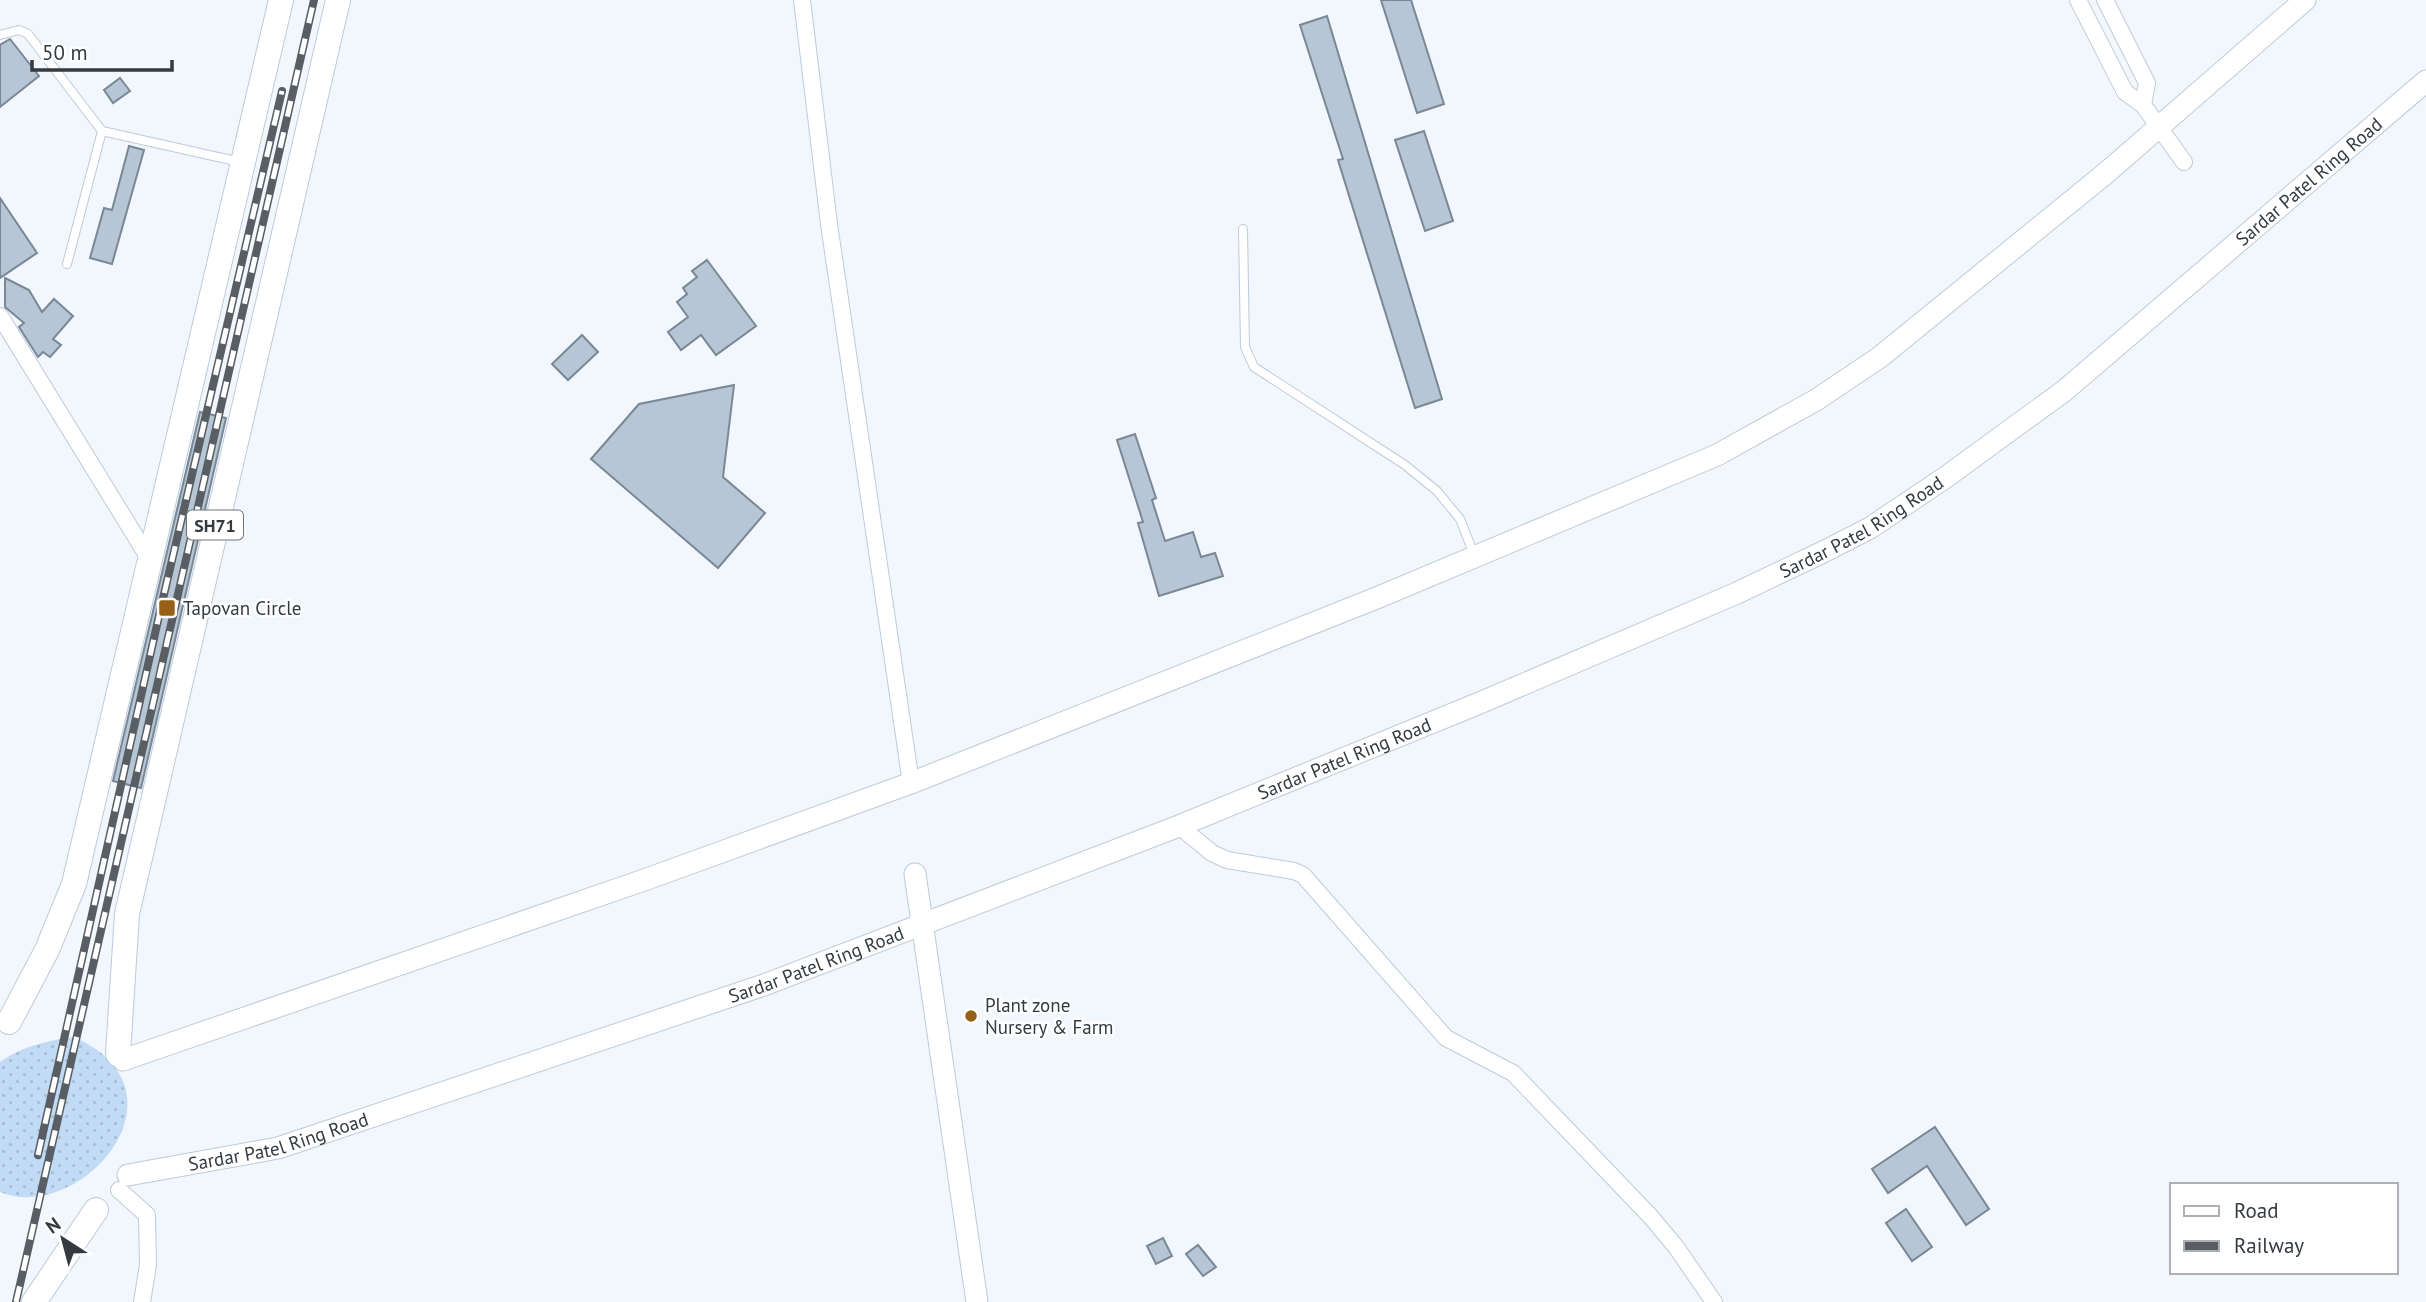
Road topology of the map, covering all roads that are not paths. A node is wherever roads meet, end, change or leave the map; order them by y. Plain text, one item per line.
1 (281, 0) edge
2 (338, 0) edge
3 (802, 0) edge
4 (2078, 0) edge
5 (2105, 0) edge
6 (2305, 0) edge
7 (0, 35) edge
8 (2426, 81) edge
9 (2143, 105) junction
10 (2159, 128) junction
11 (102, 131) junction
12 (2185, 162) dead end
13 (243, 163) junction
14 (1243, 229) dead end
15 (67, 264) dead end
16 (0, 316) edge
17 (1475, 557) junction
18 (150, 560) junction
19 (911, 783) junction
20 (1179, 826) junction
21 (915, 874) dead end
22 (922, 925) junction
23 (9, 1021) dead end
24 (120, 1057) joint
25 (124, 1182) joint
26 (96, 1210) dead end
27 (34, 1302) edge
28 (142, 1302) edge
29 (977, 1302) edge
30 (1714, 1302) edge

1 - 13 main road, SH71
2 - 24 main road, SH71
3 - 19 street
4 - 9 street
5 - 9 street
6 - 10 street
7 - 11 lane
8 - 20 street, Sardar Patel Ring Road
9 - 10 street
10 - 12 street
10 - 17 street
11 - 13 lane
11 - 15 lane
13 - 18 main road, SH71
14 - 17 lane
16 - 18 street
17 - 19 street
18 - 23 main road, SH71
19 - 24 street
20 - 22 street, Sardar Patel Ring Road
20 - 30 street
21 - 22 street
22 - 25 street, Sardar Patel Ring Road
22 - 29 street
25 - 28 street
26 - 27 main road

